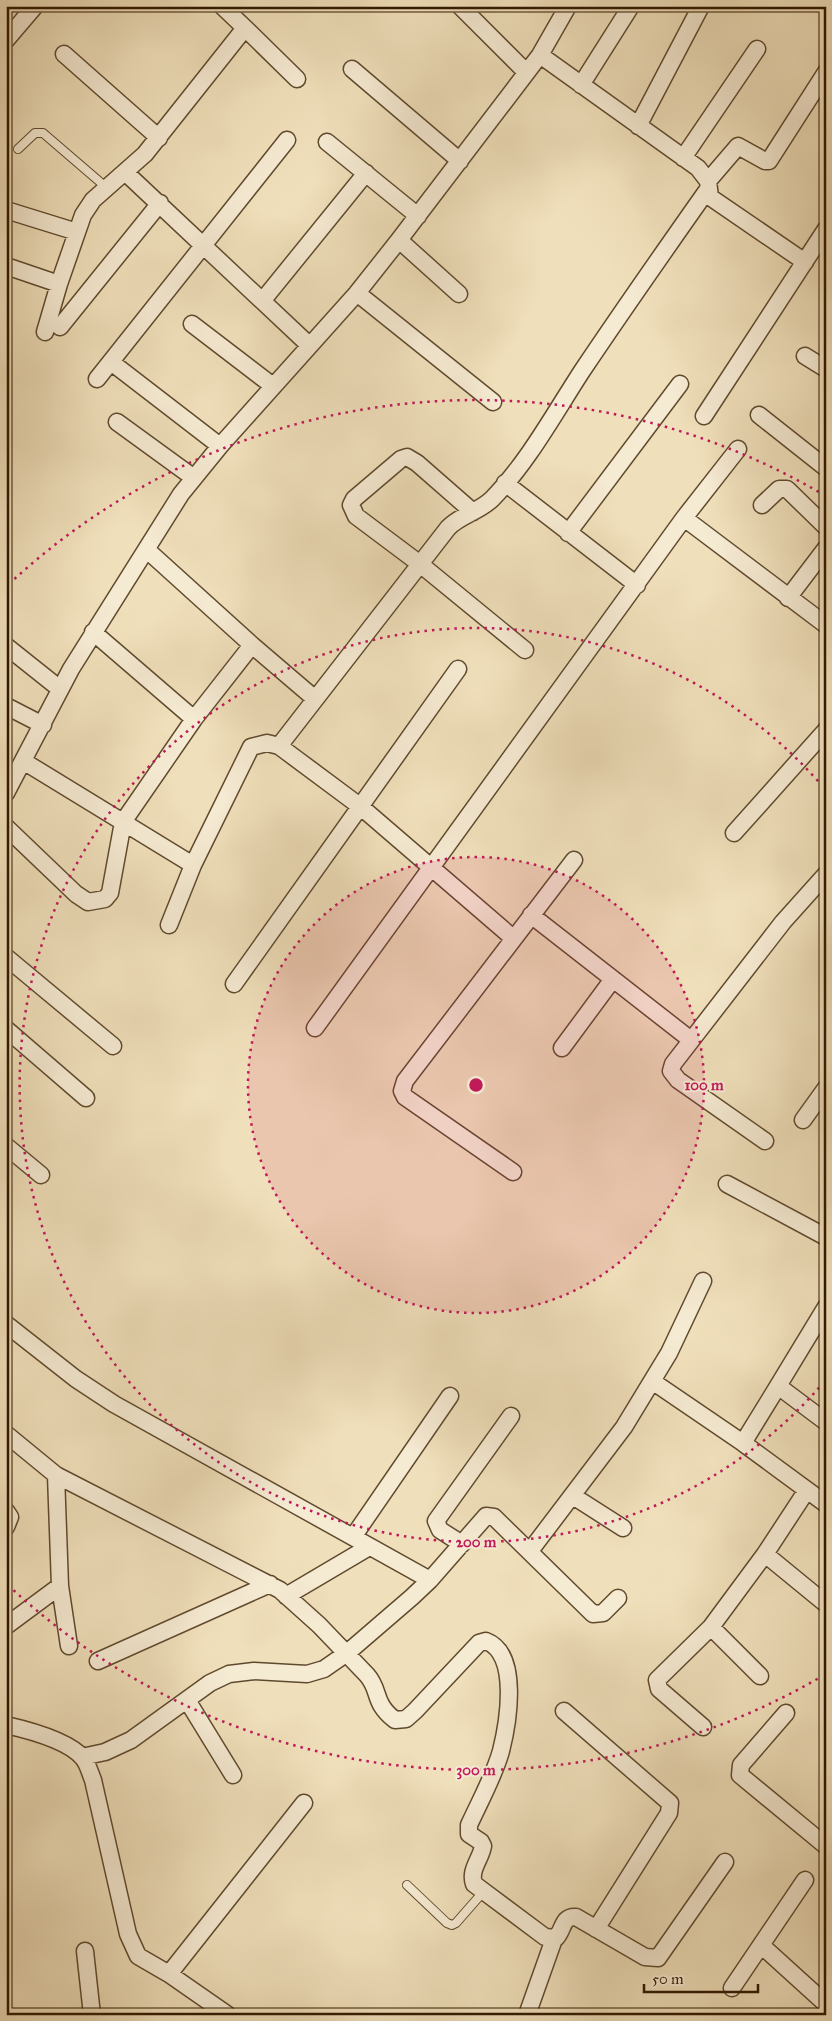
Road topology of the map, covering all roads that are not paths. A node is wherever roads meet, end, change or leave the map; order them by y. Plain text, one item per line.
1 (35, 6) edge
2 (222, 6) edge
3 (460, 6) edge
4 (568, 6) edge
5 (631, 6) edge
6 (700, 6) edge
7 (245, 28) junction
8 (6, 40) edge
9 (757, 50) dead end
10 (64, 54) dead end
11 (540, 55) junction
12 (352, 69) dead end
13 (526, 72) junction
14 (826, 72) edge
15 (298, 79) dead end
16 (581, 85) junction
17 (638, 126) junction
18 (159, 138) junction
19 (287, 140) dead end
20 (327, 142) dead end
21 (18, 150) dead end
22 (683, 158) junction
23 (460, 161) junction
24 (126, 173) junction
25 (366, 173) junction
26 (708, 185) junction
27 (107, 188) junction
28 (160, 203) junction
29 (6, 210) edge
30 (418, 216) junction
31 (826, 229) edge
32 (77, 232) junction
33 (399, 240) junction
34 (205, 245) junction
35 (805, 262) junction
36 (6, 266) edge
37 (59, 284) junction
38 (357, 293) junction
39 (459, 294) dead end
40 (262, 300) junction
41 (192, 324) dead end
42 (309, 345) junction
43 (804, 356) dead end
44 (111, 362) junction
45 (826, 369) edge
46 (97, 379) dead end
47 (680, 384) dead end
48 (273, 386) junction
49 (492, 402) dead end
50 (759, 414) dead end
51 (704, 416) dead end
52 (117, 422) dead end
53 (220, 446) junction
54 (738, 450) dead end
55 (826, 468) edge
56 (194, 478) junction
57 (505, 483) junction
58 (762, 505) dead end
59 (473, 512) junction
60 (684, 518) junction
61 (826, 527) edge
62 (568, 533) junction
63 (826, 548) edge
64 (147, 550) junction
65 (420, 564) junction
66 (637, 585) junction
67 (788, 598) junction
68 (826, 625) edge
69 (93, 632) junction
70 (252, 645) junction
71 (6, 646) edge
72 (525, 650) dead end
73 (458, 669) dead end
74 (60, 690) junction
75 (314, 698) junction
76 (6, 706) edge
77 (194, 719) junction
78 (43, 725) junction
79 (824, 734) edge
80 (279, 746) junction
81 (23, 761) junction
82 (8, 784) edge
83 (361, 807) junction
84 (123, 822) junction
85 (6, 827) edge
86 (734, 833) dead end
87 (574, 860) dead end
88 (193, 865) junction
89 (431, 866) junction
90 (826, 874) edge
91 (531, 915) junction
92 (169, 925) dead end
93 (513, 938) junction
94 (6, 956) edge
95 (612, 979) junction
96 (234, 984) dead end
97 (315, 1028) dead end
98 (6, 1029) edge
99 (690, 1040) junction
100 (113, 1046) dead end
101 (562, 1048) dead end
102 (826, 1088) edge
103 (86, 1098) dead end
104 (803, 1120) dead end
105 (765, 1141) dead end
106 (6, 1146) edge
107 (512, 1172) dead end
108 (41, 1175) dead end
109 (727, 1184) dead end
110 (826, 1237) edge
111 (703, 1281) dead end
112 (826, 1307) edge
113 (6, 1324) edge
114 (652, 1381) junction
115 (778, 1386) junction
116 (450, 1396) dead end
117 (511, 1416) dead end
118 (826, 1422) edge
119 (6, 1434) edge
120 (743, 1443) junction
121 (56, 1475) junction
122 (807, 1490) junction
123 (573, 1496) junction
124 (826, 1504) edge
125 (6, 1511) edge
126 (6, 1527) edge
127 (624, 1528) dead end
128 (353, 1537) junction
129 (462, 1544) junction
130 (369, 1547) junction
131 (530, 1551) junction
132 (764, 1554) junction
133 (430, 1580) junction
134 (270, 1584) junction
135 (60, 1586) junction
136 (286, 1596) junction
137 (618, 1598) dead end
138 (826, 1604) edge
139 (6, 1626) edge
140 (711, 1627) junction
141 (68, 1646) dead end
142 (347, 1653) junction
143 (98, 1661) dead end
144 (760, 1676) dead end
145 (186, 1700) junction
146 (564, 1712) dead end
147 (786, 1713) dead end
148 (6, 1724) edge
149 (703, 1727) dead end
150 (82, 1757) junction
151 (233, 1775) dead end
152 (304, 1803) dead end
153 (826, 1846) edge
154 (725, 1862) dead end
155 (804, 1880) dead end
156 (407, 1885) dead end
157 (484, 1891) junction
158 (596, 1929) junction
159 (554, 1939) junction
160 (761, 1945) junction
161 (85, 1952) dead end
162 (169, 1974) junction
163 (732, 1988) dead end
164 (826, 2004) edge
165 (92, 2015) edge
166 (228, 2015) edge
167 (527, 2015) edge

1 - 8 street
2 - 7 street
3 - 13 street
4 - 11 street
5 - 16 street
6 - 17 street
7 - 15 street
7 - 18 street
9 - 22 street
10 - 18 street
11 - 13 street
11 - 16 street
12 - 23 street
13 - 23 street
14 - 26 street
16 - 17 street
17 - 22 street
18 - 24 street
19 - 34 street
20 - 25 street
21 - 27 lane
22 - 26 street
23 - 30 street
24 - 27 street
24 - 28 street
25 - 30 street
25 - 40 street
26 - 35 street
26 - 57 street
27 - 32 street
28 - 34 street
28 - 37 street
29 - 32 street
30 - 33 street
31 - 35 street
32 - 37 street
33 - 38 street
33 - 39 street
34 - 40 street
34 - 44 street
35 - 51 street
36 - 37 street
38 - 42 street
38 - 49 street
40 - 42 street
41 - 48 street
42 - 48 street
43 - 45 street
44 - 46 street
44 - 53 street
47 - 62 street
48 - 53 street
50 - 55 street
52 - 56 street
53 - 56 street
54 - 60 street
56 - 64 street
57 - 59 street
57 - 62 street
58 - 61 street
59 - 65 street
59 - 65 street
60 - 66 street
60 - 67 street
62 - 66 street
63 - 67 street
64 - 69 street
64 - 70 street
65 - 72 street
65 - 75 street
66 - 89 street
67 - 68 street
69 - 74 street
69 - 77 street
70 - 75 street
70 - 77 street
71 - 74 street
73 - 83 street
74 - 78 street
75 - 80 street
76 - 78 street
77 - 84 street
78 - 81 street
79 - 86 street
80 - 83 street
80 - 88 street
81 - 82 street
81 - 84 street
83 - 89 street
83 - 96 street
84 - 85 street
84 - 88 street
87 - 91 street
88 - 92 street
89 - 93 street
89 - 97 street
90 - 99 street
91 - 93 street
91 - 95 street
93 - 107 street
94 - 100 street
95 - 99 street
95 - 101 street
98 - 103 street
99 - 105 street
102 - 104 street
106 - 108 street
109 - 110 street
111 - 114 street
112 - 115 street
113 - 128 street
114 - 120 street
114 - 123 street
115 - 118 street
115 - 120 street
116 - 128 street
117 - 129 street
119 - 121 street
120 - 122 street
121 - 134 street
121 - 135 street
122 - 124 street
122 - 132 street
123 - 127 street
123 - 131 street
125 - 126 street
128 - 130 street
129 - 131 street
129 - 133 street
130 - 133 street
130 - 136 street
131 - 137 street
132 - 138 street
132 - 140 street
133 - 142 street
134 - 136 street
134 - 143 street
135 - 139 street
135 - 141 street
136 - 142 street
140 - 144 street
140 - 149 street
142 - 145 street
142 - 157 street
145 - 150 street
145 - 151 street
146 - 158 street
147 - 153 street
148 - 150 street
150 - 162 street
152 - 162 street
154 - 158 street
155 - 160 street
156 - 157 lane
157 - 159 street
158 - 159 street
159 - 167 street
160 - 163 street
160 - 164 street
161 - 165 street
162 - 166 street

